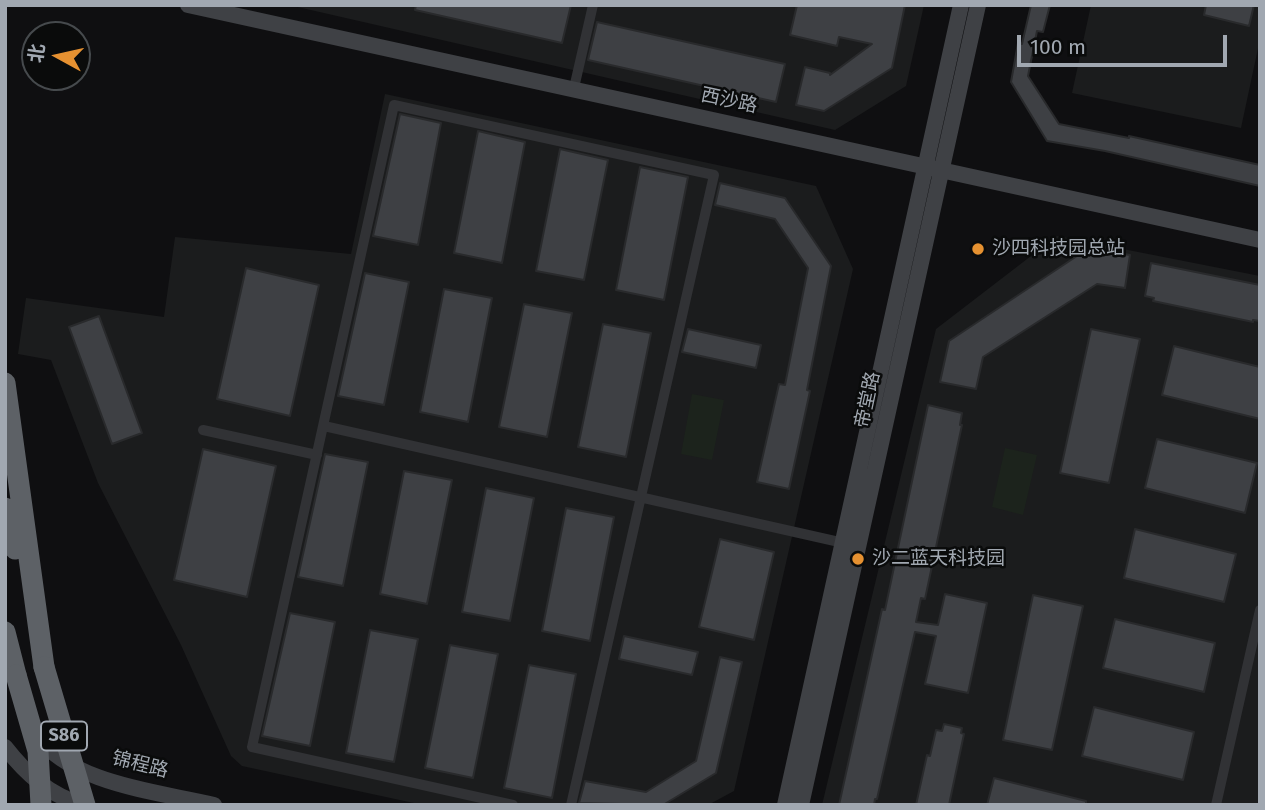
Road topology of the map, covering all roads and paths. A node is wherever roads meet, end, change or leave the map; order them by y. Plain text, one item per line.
1 (188, 5) edge
2 (593, 5) edge
3 (961, 5) edge
4 (978, 5) edge
5 (574, 88) junction
6 (925, 165) junction
7 (942, 169) junction
8 (1260, 240) edge
9 (5, 383) edge
10 (324, 426) junction
11 (203, 430) dead end
12 (317, 456) junction
13 (640, 497) junction
14 (5, 508) edge
15 (850, 544) junction
16 (1260, 610) edge
17 (5, 632) edge
18 (5, 639) edge
19 (5, 648) edge
20 (44, 667) junction
21 (16, 674) junction
22 (5, 747) edge
23 (41, 805) edge
24 (84, 805) edge
25 (214, 805) edge
26 (513, 805) edge
27 (571, 805) edge
28 (785, 805) edge
29 (801, 805) edge
30 (1216, 805) edge

1 - 5 street, 西沙路
2 - 5 street
3 - 6 street, 帝堂路
4 - 7 street, 帝堂路
5 - 6 street, 西沙路
6 - 7 street, 西沙路
6 - 15 street, 帝堂路
7 - 8 street, 西沙路
7 - 15 street, 帝堂路
9 - 20 highway
10 - 12 street
10 - 13 street
10 - 13 street
11 - 12 street
12 - 26 street
13 - 15 street
13 - 27 street
14 - 20 highway, S86
15 - 28 street, 帝堂路
15 - 29 street, 帝堂路
16 - 30 street
17 - 21 highway, S86
18 - 21 highway
19 - 25 street, 锦程路
20 - 24 highway, S86, bridge
21 - 23 highway, S86, bridge
22 - 24 street

